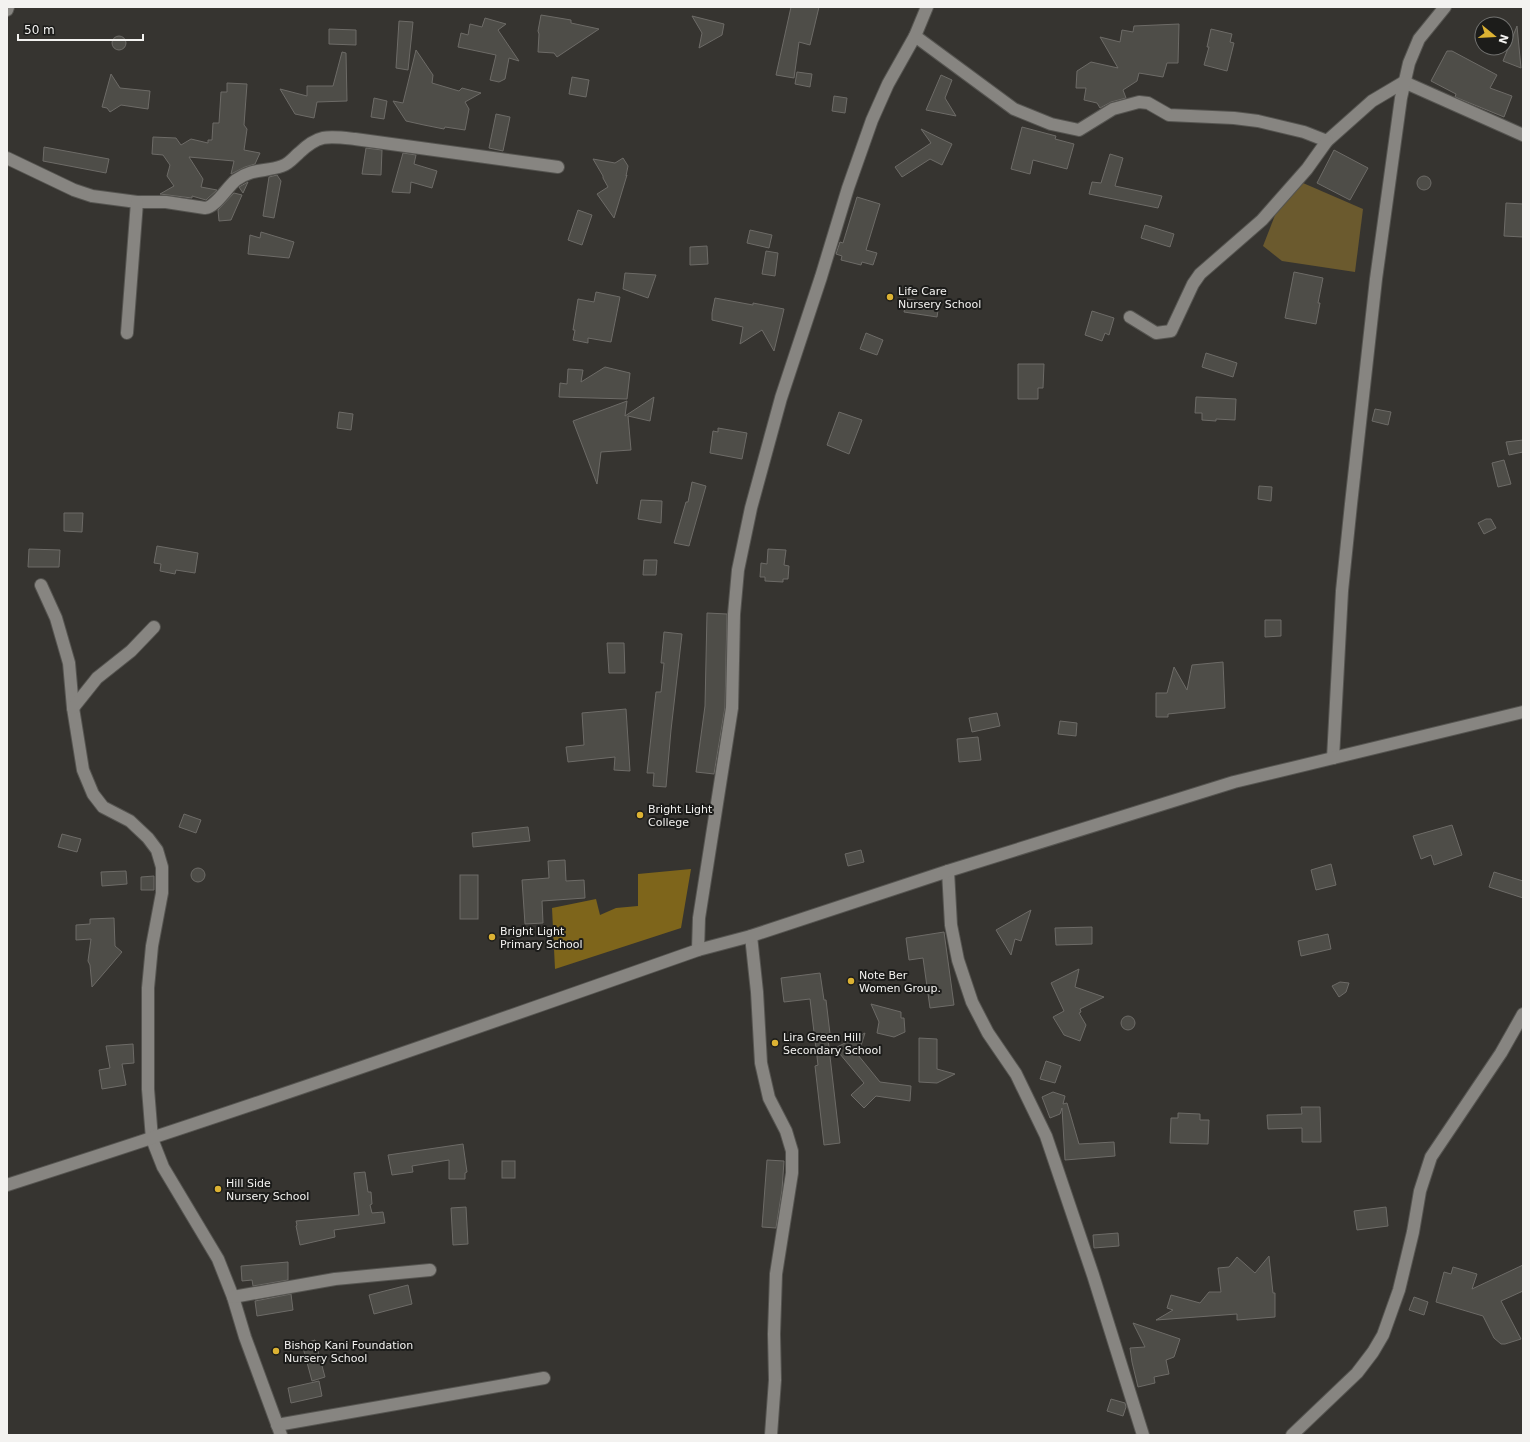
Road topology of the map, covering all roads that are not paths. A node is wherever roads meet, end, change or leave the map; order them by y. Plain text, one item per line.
1 (8, 7) edge
2 (927, 7) edge
3 (1445, 7) edge
4 (7, 10) edge
5 (915, 36) junction
6 (1404, 82) junction
7 (1523, 135) edge
8 (1327, 141) junction
9 (7, 158) edge
10 (558, 166) dead end
11 (137, 202) junction
12 (1130, 317) dead end
13 (127, 333) dead end
14 (41, 585) dead end
15 (154, 627) dead end
16 (73, 708) junction
17 (1523, 712) edge
18 (1333, 758) junction
19 (948, 871) junction
20 (751, 936) junction
21 (698, 950) junction
22 (1523, 1014) edge
23 (152, 1139) junction
24 (7, 1185) edge
25 (430, 1270) dead end
26 (233, 1297) junction
27 (544, 1378) dead end
28 (279, 1430) edge
29 (772, 1435) edge
30 (1143, 1435) edge
31 (1292, 1435) edge

1 - 4 street
2 - 5 street
3 - 6 street
5 - 8 street
5 - 21 street
6 - 7 street
6 - 8 street
6 - 18 street
8 - 12 street
9 - 11 street
10 - 11 street
11 - 13 street
14 - 16 street
15 - 16 street
16 - 23 street
17 - 18 street
18 - 19 street
19 - 20 street
19 - 30 street
20 - 21 street
20 - 29 street
21 - 23 street
22 - 31 street
23 - 24 street
23 - 26 street
25 - 26 street
26 - 28 street
27 - 28 street

